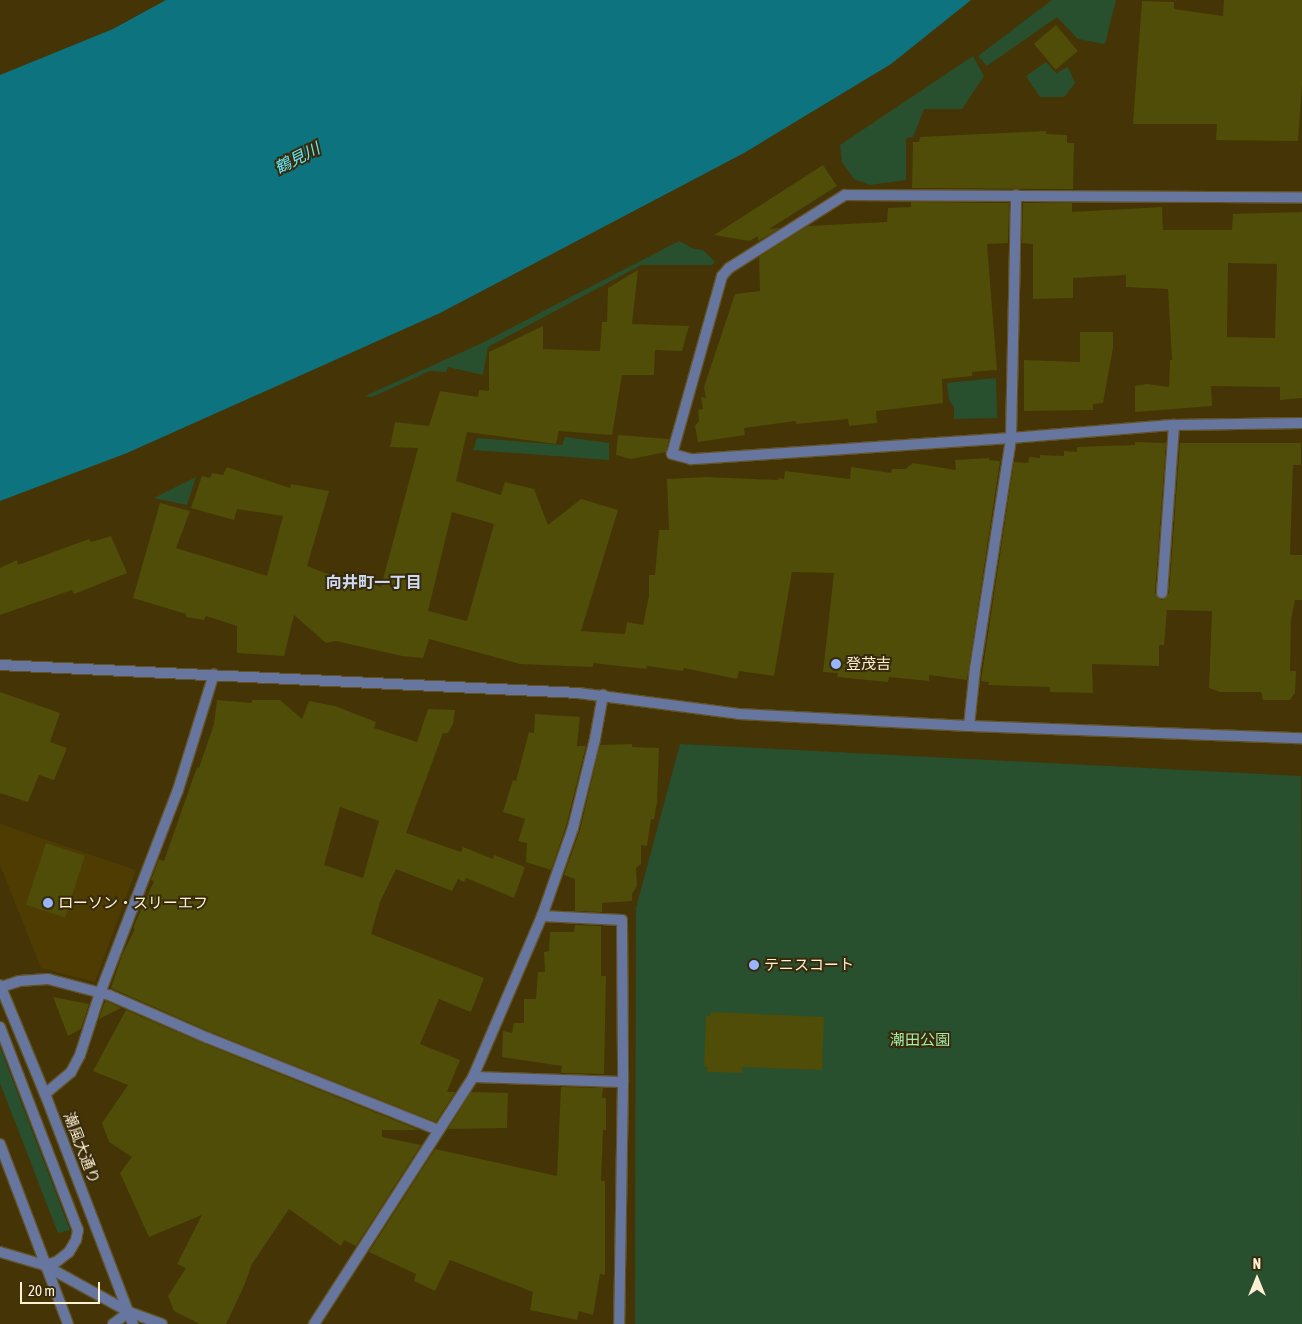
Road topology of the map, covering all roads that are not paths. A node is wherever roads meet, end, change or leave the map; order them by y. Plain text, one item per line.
1 (1016, 195) junction
2 (1302, 197) edge
3 (1302, 423) edge
4 (1174, 425) junction
5 (1011, 438) junction
6 (1162, 594) dead end
7 (0, 665) edge
8 (214, 674) junction
9 (603, 695) junction
10 (969, 726) junction
11 (1302, 738) edge
12 (542, 916) junction
13 (0, 986) edge
14 (100, 993) junction
15 (0, 1003) edge
16 (0, 1027) edge
17 (474, 1077) junction
18 (623, 1082) junction
19 (45, 1094) junction
20 (438, 1130) junction
21 (0, 1144) edge
22 (0, 1252) edge
23 (44, 1265) junction
24 (129, 1312) junction
25 (68, 1324) edge
26 (113, 1324) edge
27 (133, 1324) edge
28 (162, 1324) edge
29 (314, 1324) edge
30 (619, 1324) edge

1 - 2 street
1 - 5 street
1 - 5 street
3 - 4 street
4 - 5 street
4 - 6 street
5 - 10 street
7 - 8 street
8 - 9 street
8 - 14 street
9 - 10 street
9 - 12 street
10 - 11 street
12 - 17 street
12 - 18 street
13 - 14 street
13 - 15 street
13 - 19 street, 潮風大通り
14 - 19 street
14 - 20 street
16 - 23 street
17 - 18 street
17 - 20 street
18 - 30 street
19 - 24 street, 潮風大通り
20 - 29 street
21 - 23 street
22 - 23 street
23 - 24 street
23 - 25 street
24 - 26 street
24 - 27 street, 潮風大通り
24 - 28 street

